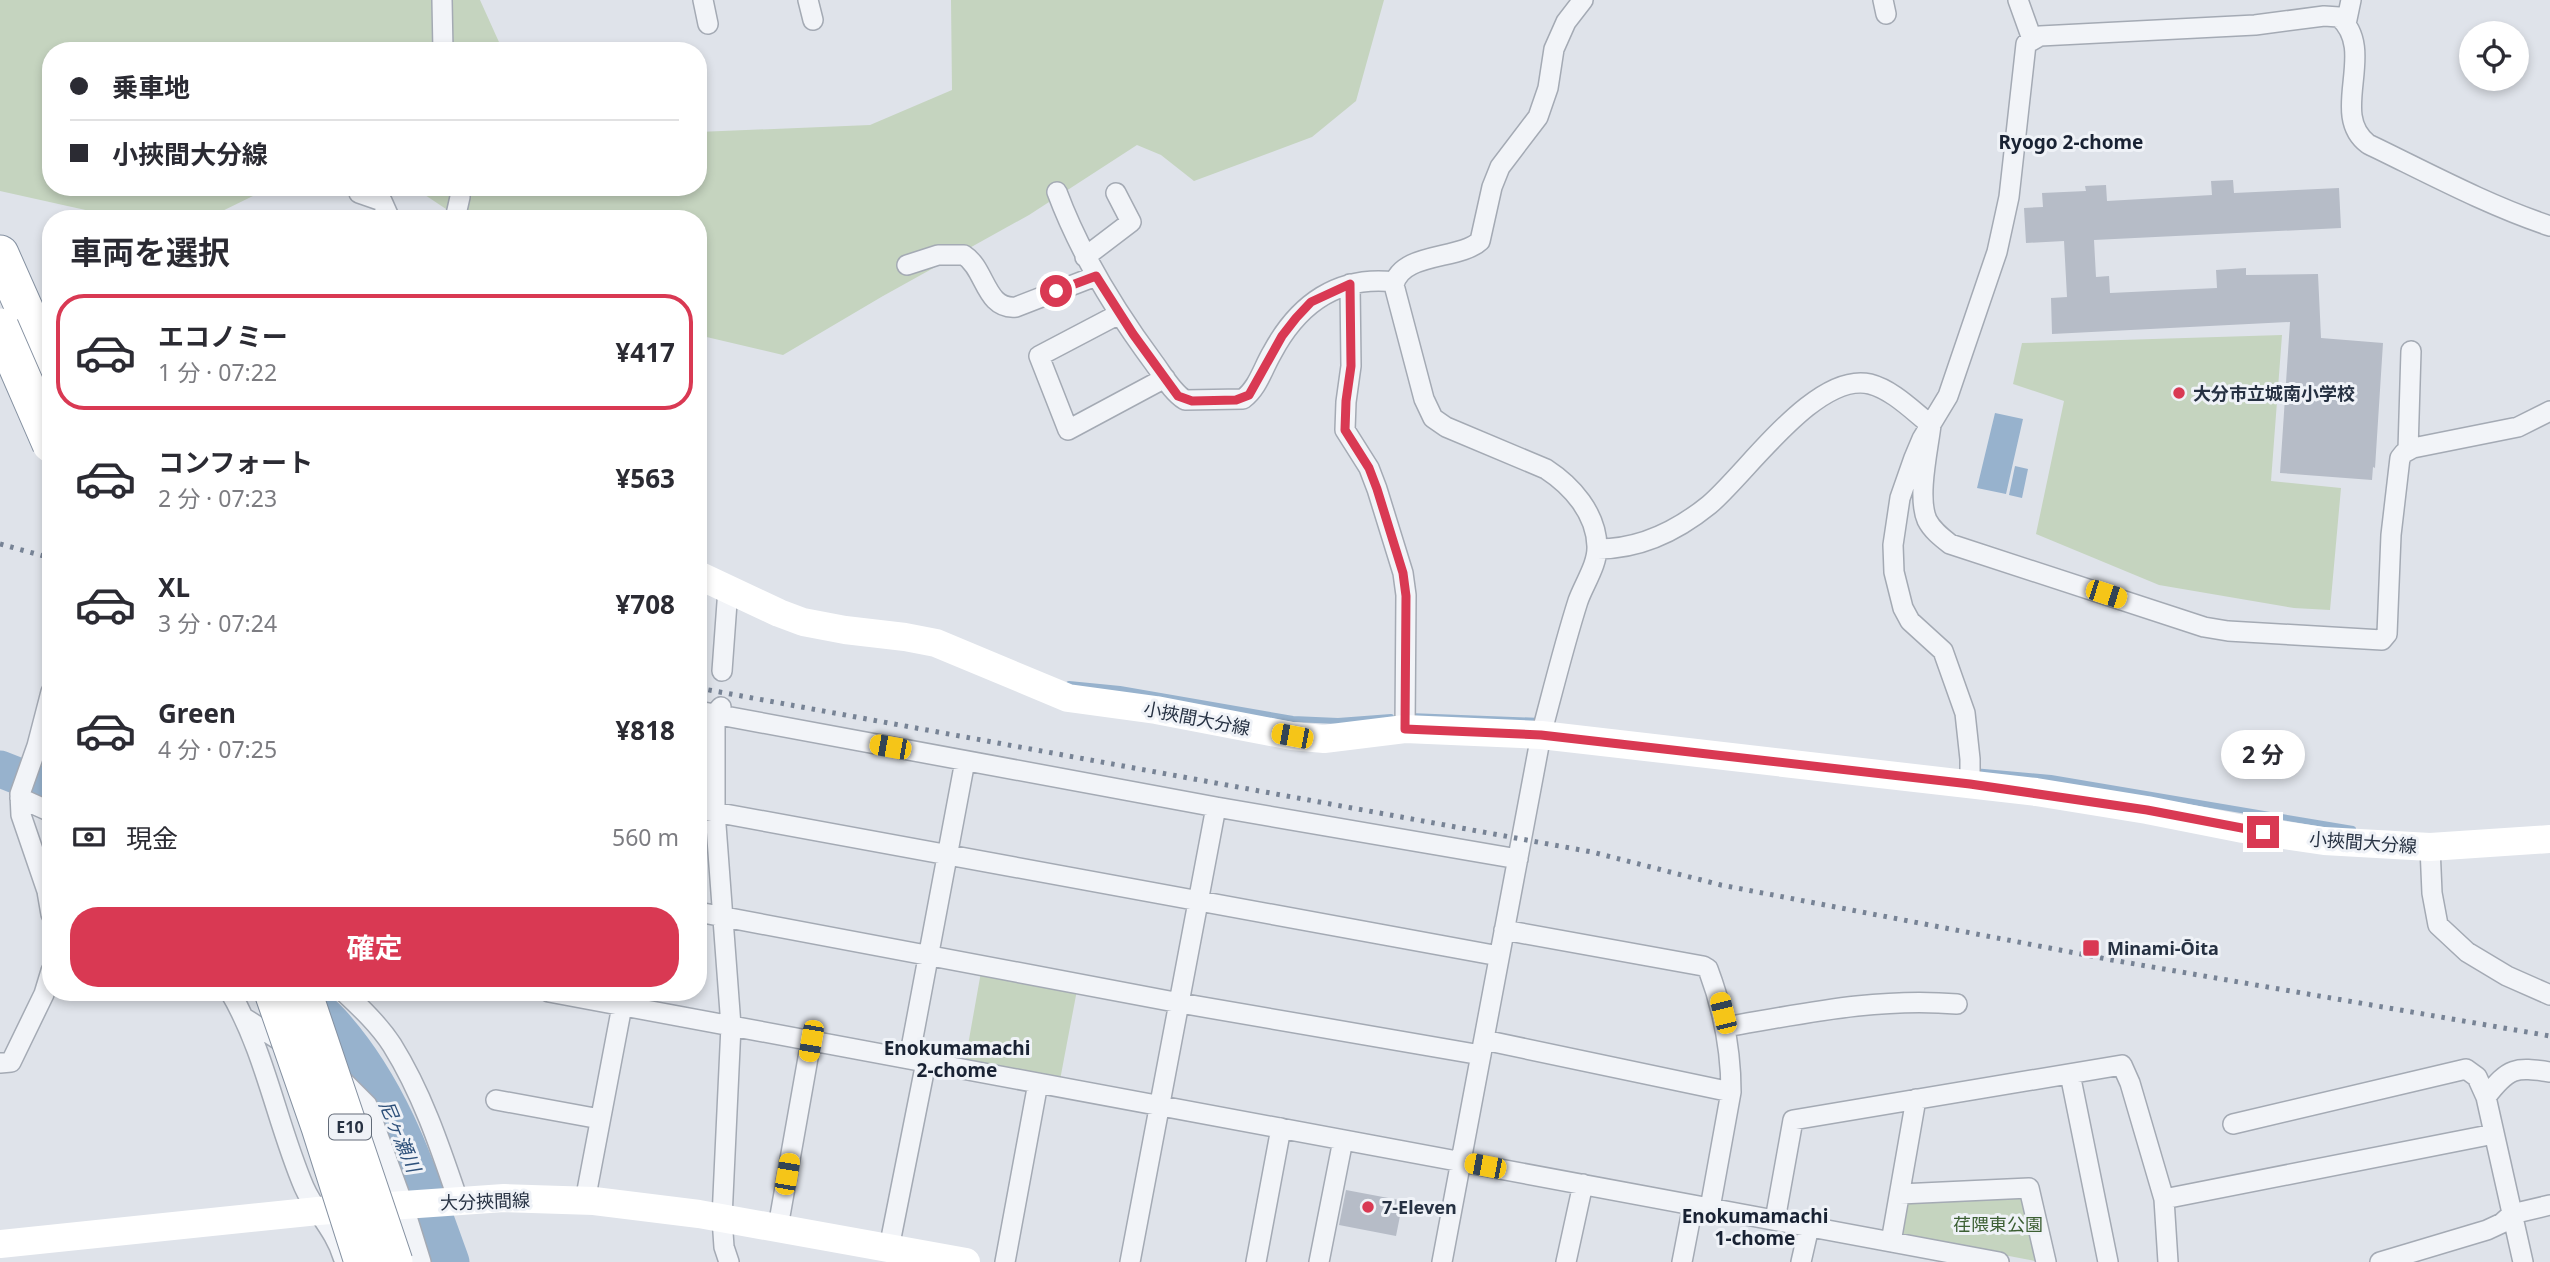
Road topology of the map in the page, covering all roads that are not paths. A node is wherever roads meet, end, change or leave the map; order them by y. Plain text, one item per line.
1 (442, 0) edge
2 (703, 0) edge
3 (808, 0) edge
4 (1583, 0) edge
5 (2018, 0) edge
6 (2351, 0) edge
7 (813, 20) dead end
8 (708, 24) dead end
9 (2346, 24) junction
10 (2032, 39) junction
11 (443, 42) edge
12 (1057, 192) dead end
13 (1116, 193) dead end
14 (368, 196) edge
15 (386, 210) edge
16 (2550, 226) edge
17 (0, 254) edge
18 (1085, 257) junction
19 (907, 265) dead end
20 (1096, 276) junction
21 (1395, 282) junction
22 (1350, 284) junction
23 (1119, 314) junction
24 (0, 327) edge
25 (42, 349) edge
26 (2411, 351) dead end
27 (0, 372) edge
28 (1165, 378) junction
29 (42, 396) edge
30 (2550, 411) edge
31 (42, 423) edge
32 (1931, 425) junction
33 (2408, 450) junction
34 (1598, 549) junction
35 (707, 579) edge
36 (728, 589) junction
37 (722, 671) dead end
38 (711, 711) edge
39 (42, 723) edge
40 (1405, 729) junction
41 (1541, 735) junction
42 (965, 761) junction
43 (1970, 784) junction
44 (20, 798) junction
45 (1216, 807) junction
46 (42, 808) edge
47 (707, 810) edge
48 (2550, 839) edge
49 (2430, 847) junction
50 (947, 855) junction
51 (1518, 859) junction
52 (42, 876) edge
53 (1198, 902) junction
54 (707, 914) edge
55 (723, 917) junction
56 (1504, 930) junction
57 (928, 955) junction
58 (1499, 956) junction
59 (2550, 995) edge
60 (42, 999) edge
61 (235, 1001) edge
62 (276, 1001) edge
63 (306, 1001) edge
64 (353, 1001) edge
65 (596, 1001) edge
66 (1180, 1003) junction
67 (1957, 1004) dead end
68 (622, 1006) junction
69 (246, 1019) junction
70 (731, 1026) junction
71 (1725, 1027) junction
72 (811, 1041) junction
73 (1482, 1047) junction
74 (917, 1061) junction
75 (0, 1063) edge
76 (2550, 1072) edge
77 (2070, 1074) junction
78 (1038, 1083) junction
79 (1731, 1091) junction
80 (2486, 1097) junction
81 (1916, 1099) junction
82 (496, 1100) dead end
83 (1161, 1106) junction
84 (600, 1119) junction
85 (2232, 1124) dead end
86 (1281, 1129) junction
87 (2494, 1134) junction
88 (1343, 1140) junction
89 (1461, 1162) junction
90 (1583, 1185) junction
91 (1899, 1194) junction
92 (2164, 1199) junction
93 (458, 1200) junction
94 (585, 1201) junction
95 (403, 1204) junction
96 (2550, 1205) edge
97 (1702, 1207) junction
98 (318, 1211) junction
99 (2512, 1214) junction
100 (722, 1218) junction
101 (1775, 1220) junction
102 (778, 1227) junction
103 (1809, 1227) junction
104 (1891, 1242) junction
105 (0, 1244) edge
106 (889, 1248) junction
107 (1917, 1254) edge
108 (344, 1262) edge
109 (363, 1262) edge
110 (394, 1262) edge
111 (421, 1262) edge
112 (729, 1262) edge
113 (966, 1262) edge
114 (1005, 1262) edge
115 (1130, 1262) edge
116 (1256, 1262) edge
117 (1319, 1262) edge
118 (1442, 1262) edge
119 (1566, 1262) edge
120 (1682, 1262) edge
121 (1801, 1262) edge
122 (1999, 1262) edge
123 (2046, 1262) edge
124 (2108, 1262) edge
125 (2168, 1262) edge
126 (2380, 1262) edge
127 (2523, 1262) edge

1 - 11 street
2 - 8 street
3 - 7 street
4 - 21 street
5 - 10 street
6 - 9 street
9 - 10 street
9 - 16 street
10 - 32 street
12 - 18 street
13 - 18 street
14 - 15 street
17 - 25 highway
18 - 20 street
19 - 20 street
20 - 23 street
21 - 22 street
21 - 34 street
22 - 28 street
22 - 40 street
23 - 28 street
23 - 28 street
24 - 31 highway, bridge
26 - 33 street
27 - 29 main road
30 - 33 street
32 - 33 street
32 - 34 street
32 - 43 street
34 - 41 street
35 - 36 main road, 小挾間大分線
36 - 37 street
36 - 40 main road, 小挾間大分線
38 - 42 street
38 - 47 street
39 - 44 street
40 - 41 main road, 小挾間大分線
41 - 43 main road, 小挾間大分線
41 - 51 street
42 - 45 street
42 - 50 street
43 - 49 main road, 小挾間大分線
44 - 46 street
44 - 52 street
45 - 51 street
45 - 53 street
47 - 50 street
47 - 55 street
48 - 49 main road, 小挾間大分線
49 - 59 street
50 - 53 street
50 - 57 street
51 - 56 street
53 - 58 street
53 - 66 street
54 - 55 street
55 - 57 street
55 - 70 street
56 - 58 street
56 - 71 street
57 - 66 street
57 - 74 street
58 - 73 street
60 - 75 street
61 - 69 street
62 - 109 highway, E10, bridge
63 - 110 highway, E10, bridge
64 - 93 street
65 - 68 street
66 - 73 street
66 - 83 street
67 - 71 street
68 - 70 street
68 - 84 street
69 - 95 street
69 - 98 street
70 - 72 street
70 - 100 street
71 - 79 street
72 - 74 street
72 - 102 street
73 - 79 street
73 - 89 street
74 - 78 street
74 - 106 street
76 - 80 street
77 - 81 street
77 - 92 street
77 - 124 street
78 - 83 street
78 - 114 street
79 - 97 street
80 - 85 street
80 - 87 street
81 - 91 street
81 - 101 street
82 - 84 street
83 - 86 street
83 - 115 street
84 - 94 street
86 - 88 street
86 - 116 street
87 - 92 street
87 - 99 street
88 - 89 street
88 - 117 street
89 - 90 street
89 - 118 street
90 - 97 street
90 - 119 street
91 - 104 street
91 - 123 street
92 - 125 street
93 - 94 main road, 大分挾間線
93 - 95 main road, 大分挾間線
94 - 100 main road, 大分挾間線
95 - 98 main road, 大分挾間線
95 - 111 street
96 - 99 street
97 - 101 street
97 - 120 street
98 - 105 main road, 大分挾間線
98 - 108 street
99 - 126 street
99 - 127 street
100 - 102 main road, 大分挾間線
100 - 112 street
101 - 103 street
102 - 106 main road, 大分挾間線
103 - 104 street
103 - 121 street
104 - 107 street
106 - 113 main road, 大分挾間線
107 - 122 street

